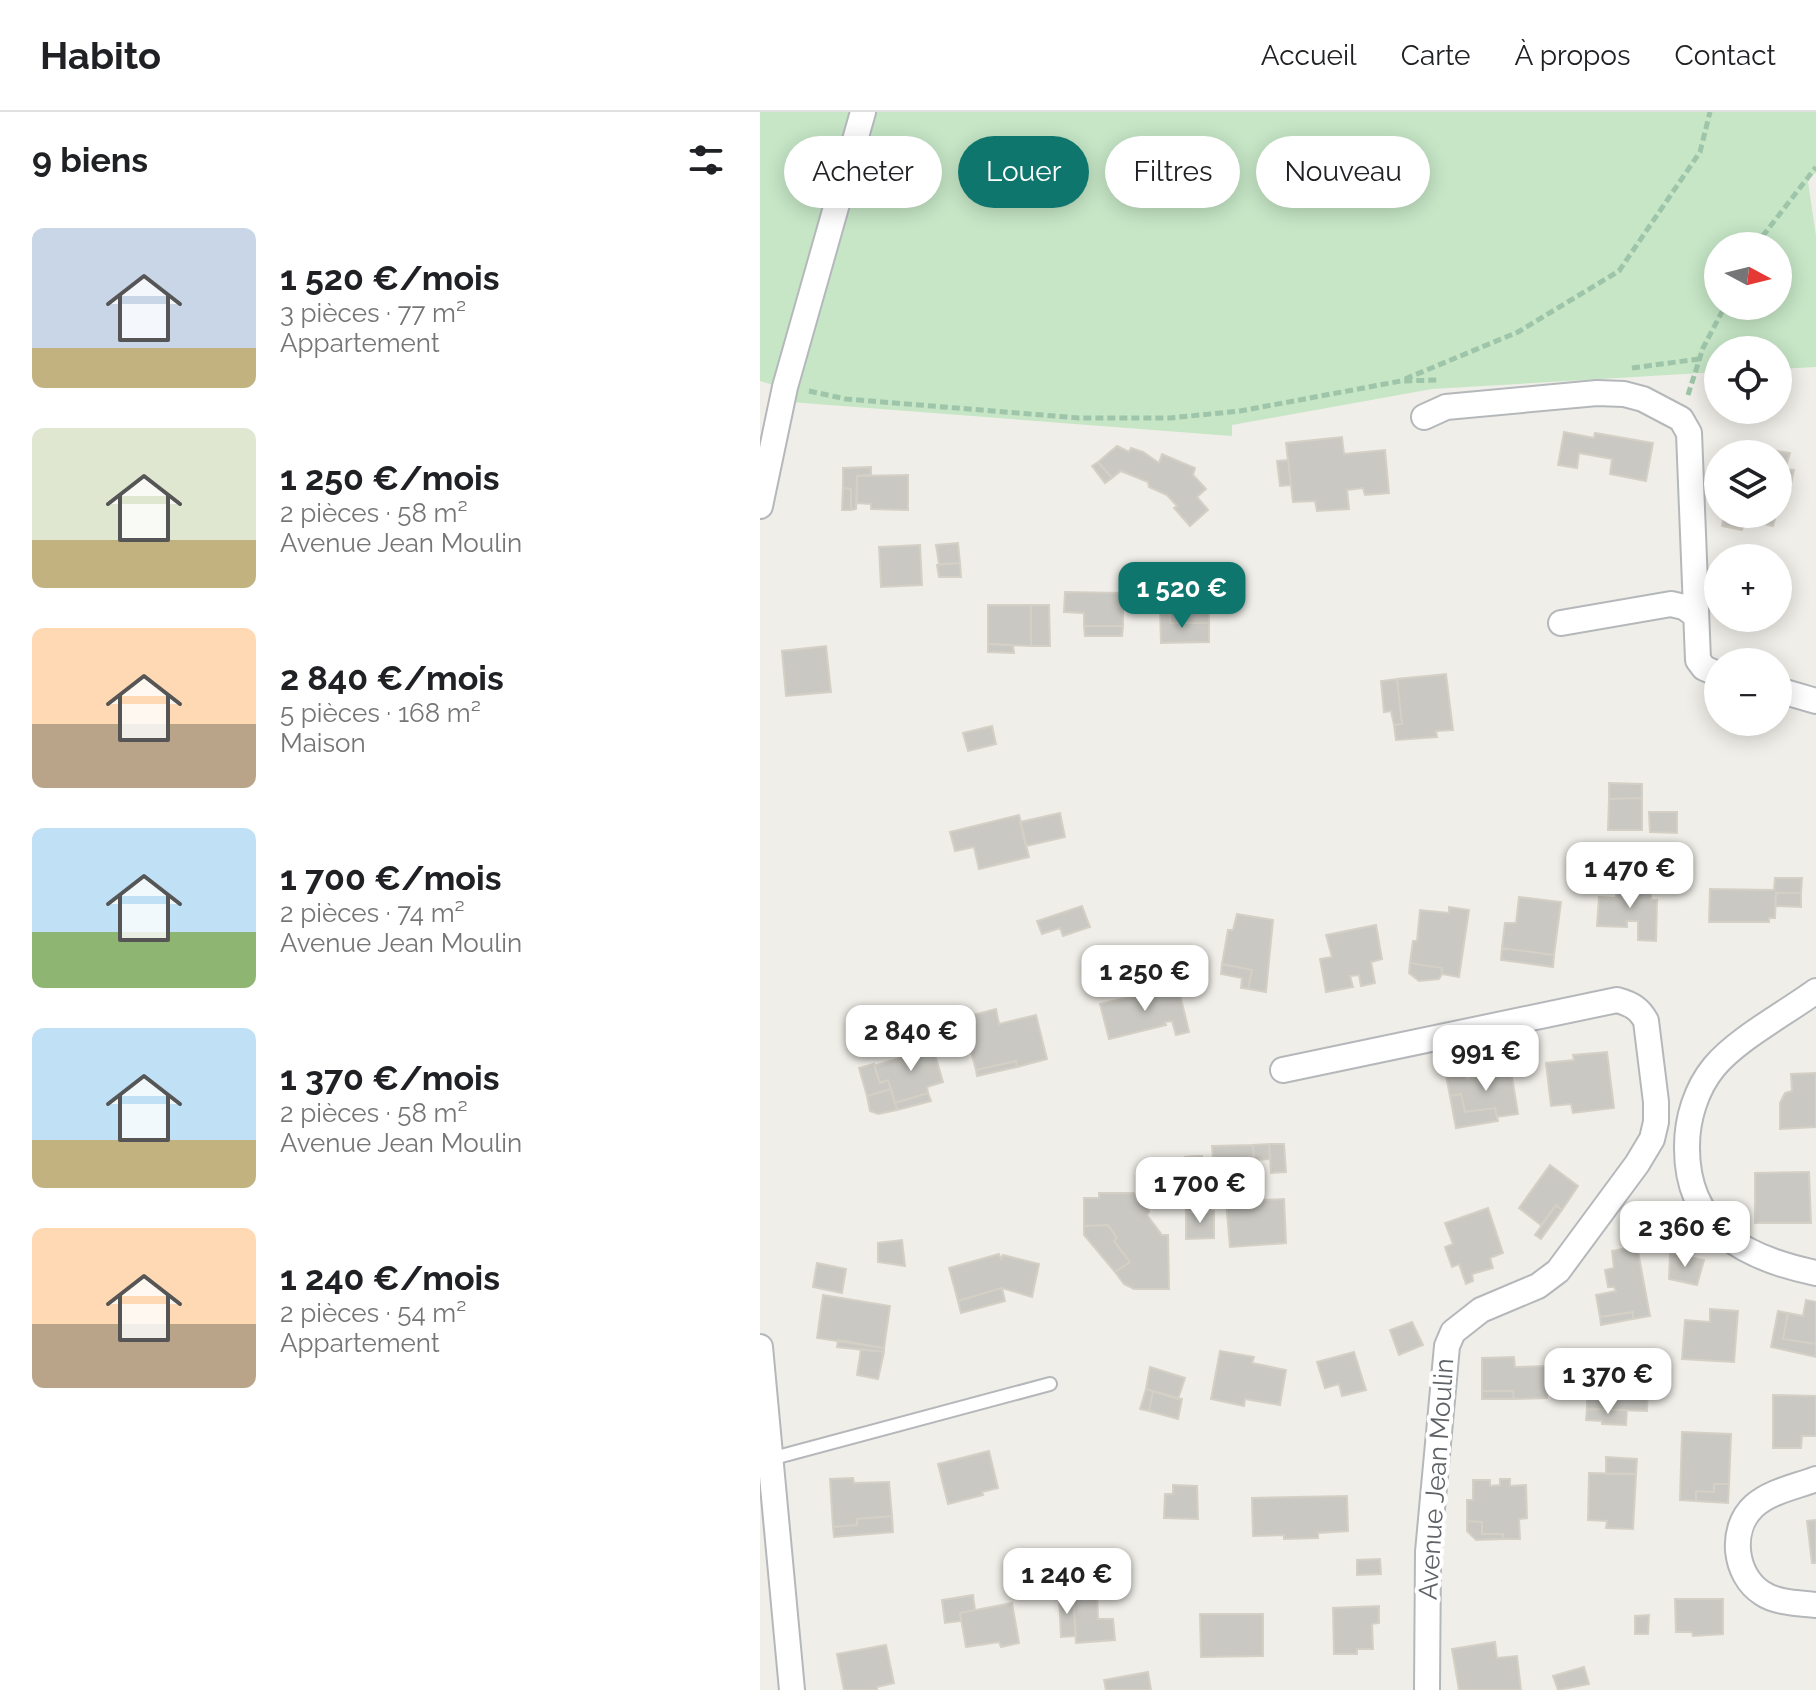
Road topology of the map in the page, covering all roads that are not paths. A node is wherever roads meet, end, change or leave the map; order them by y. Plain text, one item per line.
1 (863, 112) edge
2 (1424, 417) dead end
3 (760, 506) edge
4 (1695, 615) junction
5 (1561, 623) dead end
6 (1704, 668) edge
7 (1792, 694) edge
8 (1816, 701) edge
9 (1816, 991) edge
10 (1283, 1070) dead end
11 (1816, 1273) edge
12 (760, 1347) edge
13 (1050, 1384) dead end
14 (770, 1459) junction
15 (1816, 1479) edge
16 (1816, 1605) edge
17 (792, 1690) edge
18 (1427, 1690) edge

1 - 3 street
2 - 4 street
4 - 5 street
4 - 6 street
7 - 8 street
9 - 11 street
10 - 18 street, Avenue Jean Moulin
12 - 14 street
13 - 14 lane
14 - 17 street
15 - 16 street

